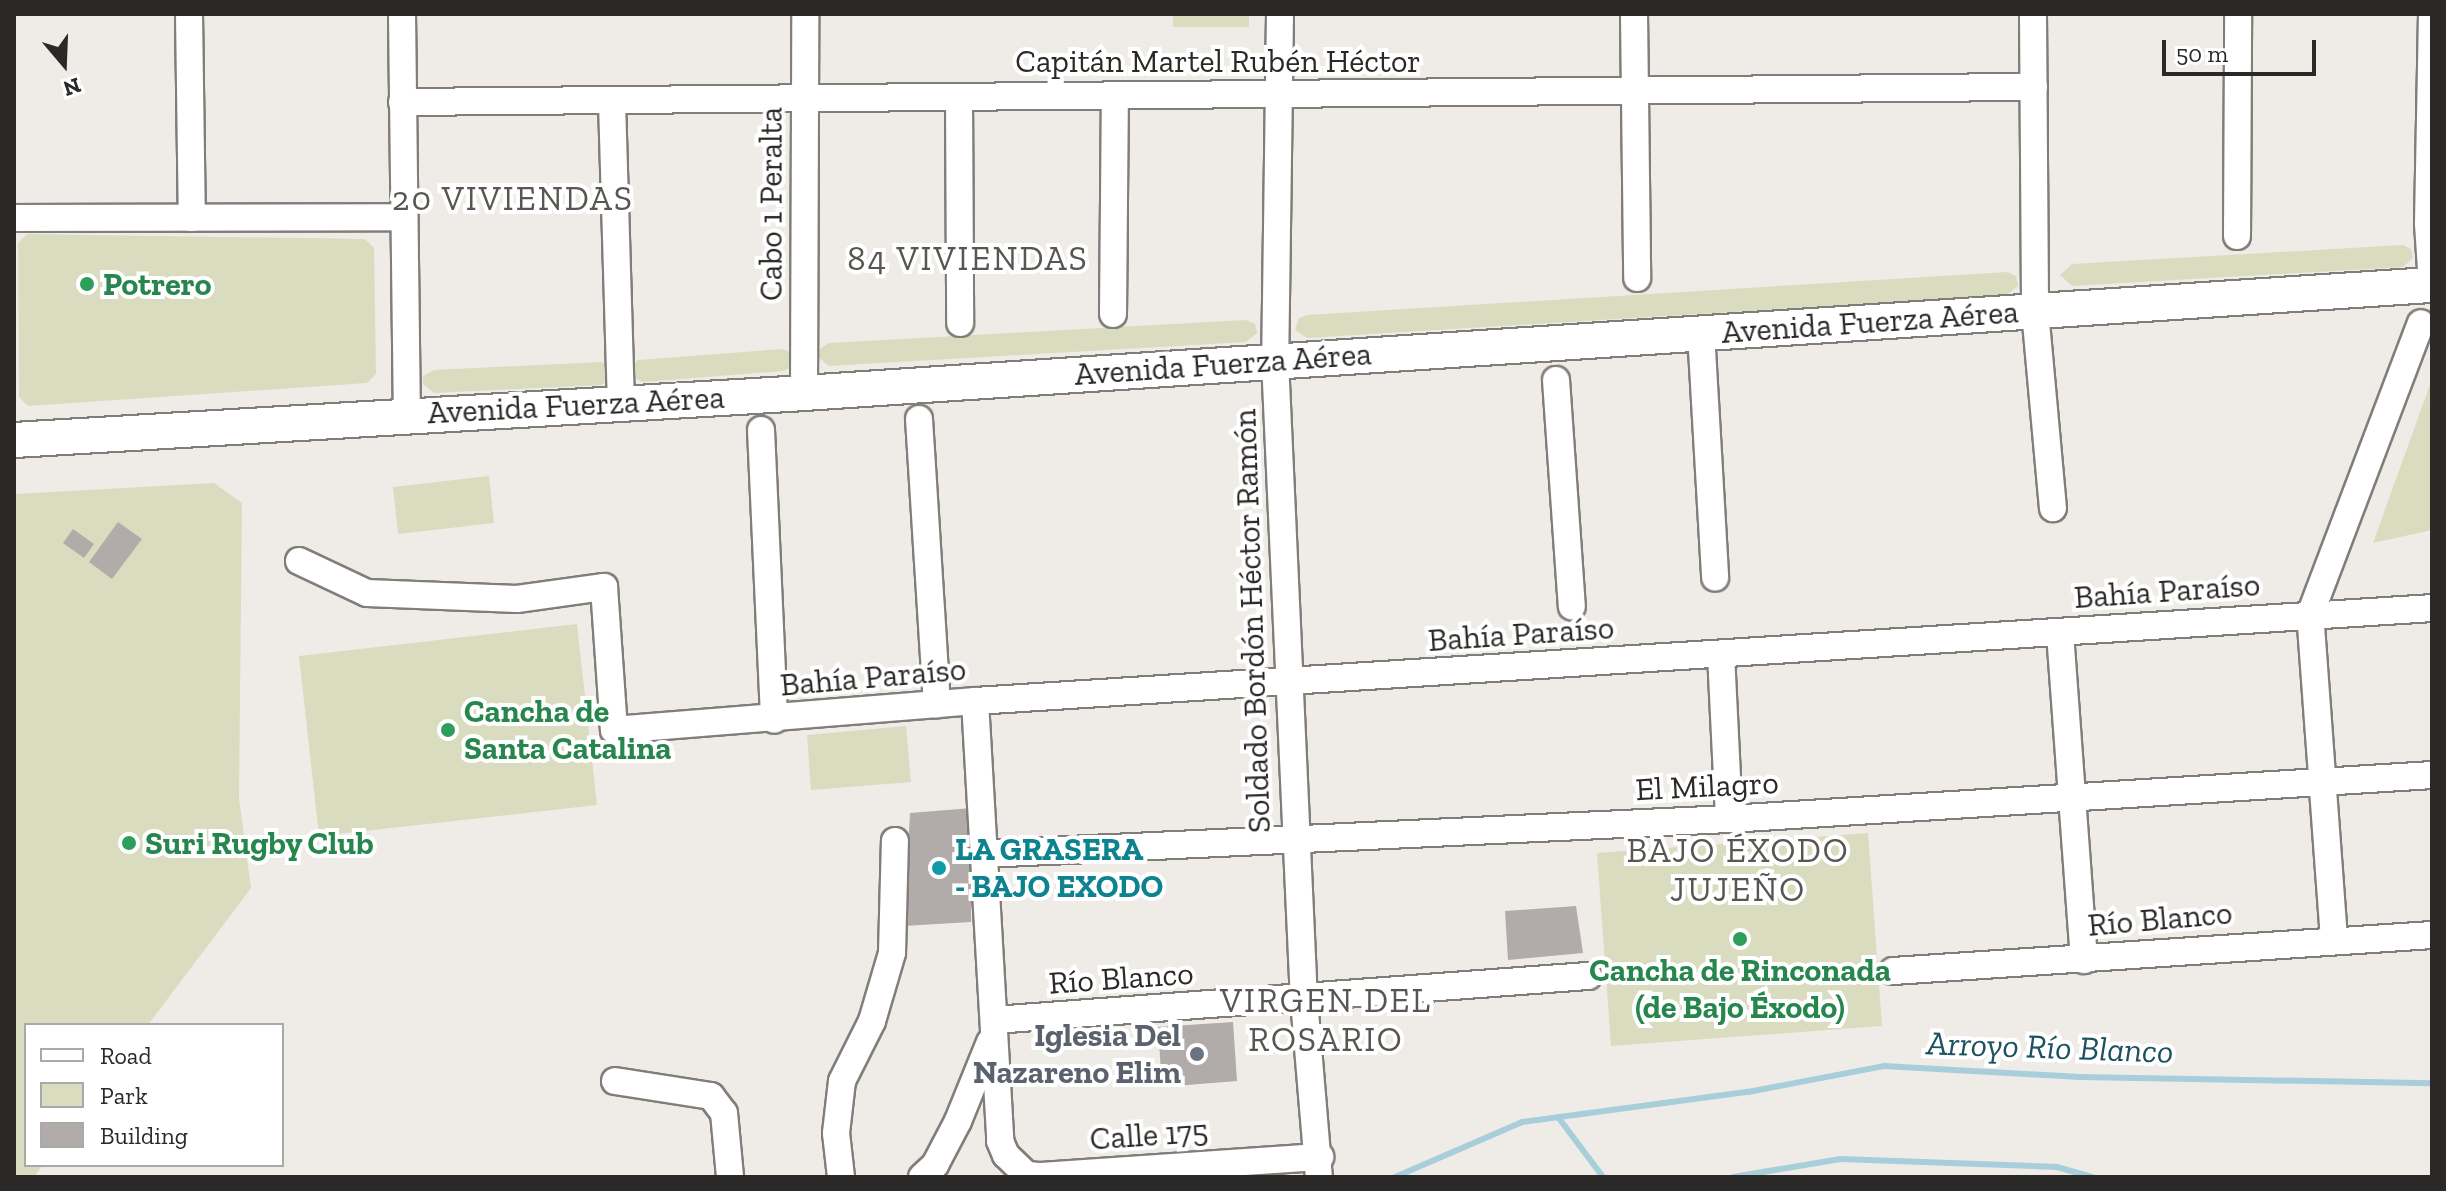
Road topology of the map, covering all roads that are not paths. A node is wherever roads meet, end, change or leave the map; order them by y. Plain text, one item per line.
1 (189, 14) edge
2 (402, 14) edge
3 (805, 14) edge
4 (1280, 14) edge
5 (1634, 14) edge
6 (2033, 14) edge
7 (2238, 14) edge
8 (2432, 14) edge
9 (2034, 87) junction
10 (1635, 93) junction
11 (1279, 94) junction
12 (1115, 95) junction
13 (959, 97) junction
14 (805, 98) junction
15 (402, 102) junction
16 (612, 102) junction
17 (403, 217) junction
18 (14, 218) edge
19 (192, 218) junction
20 (2237, 236) dead end
21 (1637, 278) dead end
22 (2432, 284) edge
23 (2035, 311) junction
24 (1113, 314) dead end
25 (960, 323) dead end
26 (2421, 323) dead end
27 (1701, 332) junction
28 (1275, 360) junction
29 (1556, 380) dead end
30 (804, 393) junction
31 (621, 403) junction
32 (407, 414) junction
33 (919, 419) dead end
34 (761, 430) dead end
35 (14, 440) edge
36 (2053, 508) dead end
37 (299, 561) dead end
38 (1715, 578) dead end
39 (1572, 606) dead end
40 (2432, 608) edge
41 (2310, 615) junction
42 (2060, 633) junction
43 (1721, 654) junction
44 (1289, 682) junction
45 (975, 701) junction
46 (937, 704) junction
47 (774, 720) junction
48 (2432, 775) edge
49 (2321, 781) junction
50 (2072, 800) junction
51 (1729, 819) junction
52 (1296, 840) junction
53 (895, 841) dead end
54 (984, 854) junction
55 (2432, 935) edge
56 (2334, 939) junction
57 (2084, 960) junction
58 (1893, 971) dead end
59 (1588, 976) dead end
60 (1304, 1000) junction
61 (994, 1025) junction
62 (615, 1081) dead end
63 (1319, 1167) edge
64 (730, 1177) edge
65 (841, 1177) edge
66 (922, 1177) edge

1 - 19 street
2 - 15 street
3 - 14 street, Cabo 1 Peralta
4 - 11 street, Soldado Bordón Héctor Ramón
5 - 10 street
6 - 9 street
7 - 20 street
8 - 22 street
9 - 10 street, Capitán Martel Rubén Héctor
9 - 23 street
10 - 11 street, Capitán Martel Rubén Héctor
10 - 21 street
11 - 12 street, Capitán Martel Rubén Héctor
11 - 28 street, Soldado Bordón Héctor Ramón
12 - 13 street, Capitán Martel Rubén Héctor
12 - 24 street
13 - 14 street, Capitán Martel Rubén Héctor
13 - 25 street
14 - 16 street, Capitán Martel Rubén Héctor
14 - 30 street, Cabo 1 Peralta
15 - 16 street, Capitán Martel Rubén Héctor
15 - 17 street
16 - 31 street
17 - 19 street
17 - 32 street
18 - 19 street
22 - 23 main road, Avenida Fuerza Aérea
23 - 27 main road, Avenida Fuerza Aérea
23 - 36 street
26 - 41 street
27 - 28 main road, Avenida Fuerza Aérea
27 - 38 street
28 - 30 main road, Avenida Fuerza Aérea
28 - 44 street, Soldado Bordón Héctor Ramón
29 - 39 street
30 - 31 main road, Avenida Fuerza Aérea
31 - 32 main road, Avenida Fuerza Aérea
32 - 35 main road, Avenida Fuerza Aérea
33 - 46 street
34 - 47 street
37 - 47 street, Bahía Paraíso
40 - 41 street, Bahía Paraíso
41 - 42 street, Bahía Paraíso
41 - 49 street
42 - 43 street, Bahía Paraíso
42 - 50 street
43 - 44 street, Bahía Paraíso
43 - 51 street
44 - 45 street, Bahía Paraíso
44 - 52 street, Soldado Bordón Héctor Ramón
45 - 46 street, Bahía Paraíso
45 - 54 street
46 - 47 street, Bahía Paraíso
48 - 49 street, El Milagro
49 - 50 street, El Milagro
49 - 56 street
50 - 51 street, El Milagro
50 - 57 street
51 - 52 street, El Milagro
52 - 54 street, El Milagro
52 - 60 street, Soldado Bordón Héctor Ramón
53 - 65 street
54 - 61 street
55 - 56 street, Río Blanco
56 - 57 street, Río Blanco
57 - 58 street, Río Blanco
59 - 60 street, Río Blanco
60 - 61 street, Río Blanco
60 - 63 street, Soldado Bordón Héctor Ramón
61 - 63 street, Calle 175
61 - 66 street
62 - 64 street

